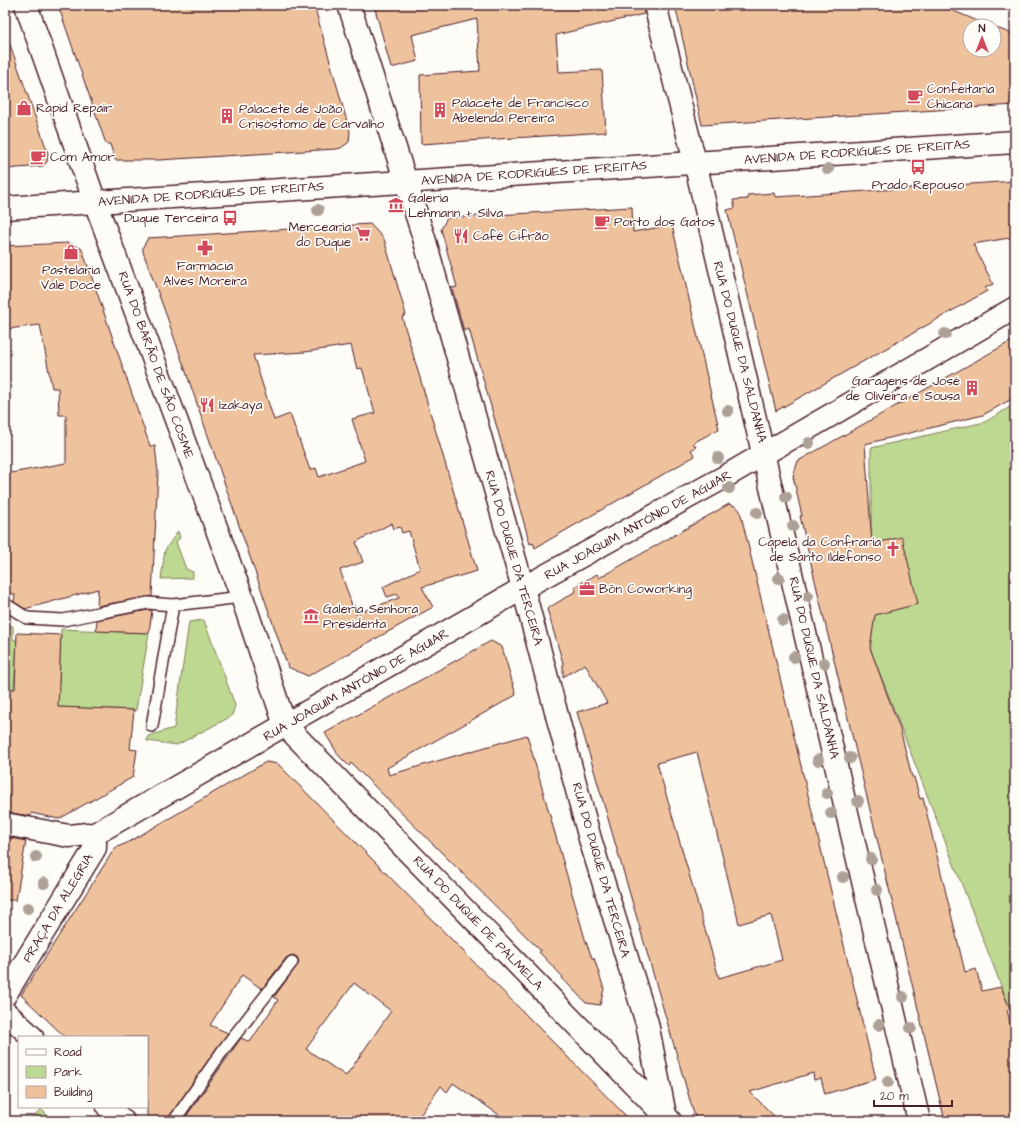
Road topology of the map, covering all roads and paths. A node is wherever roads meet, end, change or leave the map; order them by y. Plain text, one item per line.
1 (26, 5) edge
2 (348, 5) edge
3 (655, 5) edge
4 (1015, 142) edge
5 (696, 162) junction
6 (406, 181) junction
7 (95, 202) junction
8 (5, 208) edge
9 (1015, 308) edge
10 (764, 453) junction
11 (523, 588) junction
12 (242, 597) junction
13 (5, 604) edge
14 (173, 605) junction
15 (285, 725) junction
16 (152, 726) dead end
17 (5, 824) edge
18 (93, 835) junction
19 (292, 962) dead end
20 (5, 995) edge
21 (5, 1012) edge
22 (31, 1036) edge
23 (109, 1108) edge
24 (668, 1118) edge
25 (123, 1121) edge
26 (174, 1121) edge
27 (919, 1121) edge

1 - 7 street, RUA DO BARÃO DE SÃO COSME
2 - 6 street, RUA DO DUQUE DA TERCEIRA
3 - 5 street, RUA DO DUQUE DA SALDANHA
4 - 5 street, AVENIDA DE RODRIGUES DE FREITAS
5 - 6 street, AVENIDA DE RODRIGUES DE FREITAS
5 - 10 street, RUA DO DUQUE DA SALDANHA
6 - 7 street, AVENIDA DE RODRIGUES DE FREITAS
6 - 11 street, RUA DO DUQUE DA TERCEIRA
7 - 8 street, AVENIDA DE RODRIGUES DE FREITAS
7 - 12 street, RUA DO BARÃO DE SÃO COSME
9 - 10 street, RUA JOAQUIM ANTÓNIO DE AGUIAR
10 - 11 street, RUA JOAQUIM ANTÓNIO DE AGUIAR
10 - 27 street, RUA DO DUQUE DA SALDANHA
11 - 15 street, RUA JOAQUIM ANTÓNIO DE AGUIAR
11 - 24 street, RUA DO DUQUE DA TERCEIRA
12 - 14 lane
12 - 15 street, RUA DO BARÃO DE SÃO COSME
13 - 14 lane
14 - 16 lane
15 - 18 street, RUA JOAQUIM ANTÓNIO DE AGUIAR
15 - 24 street, RUA DO DUQUE DE PALMELA
17 - 18 street, PRAÇA DA ALEGRIA
18 - 20 street, PRAÇA DA ALEGRIA
19 - 26 lane
21 - 22 street
23 - 25 street

